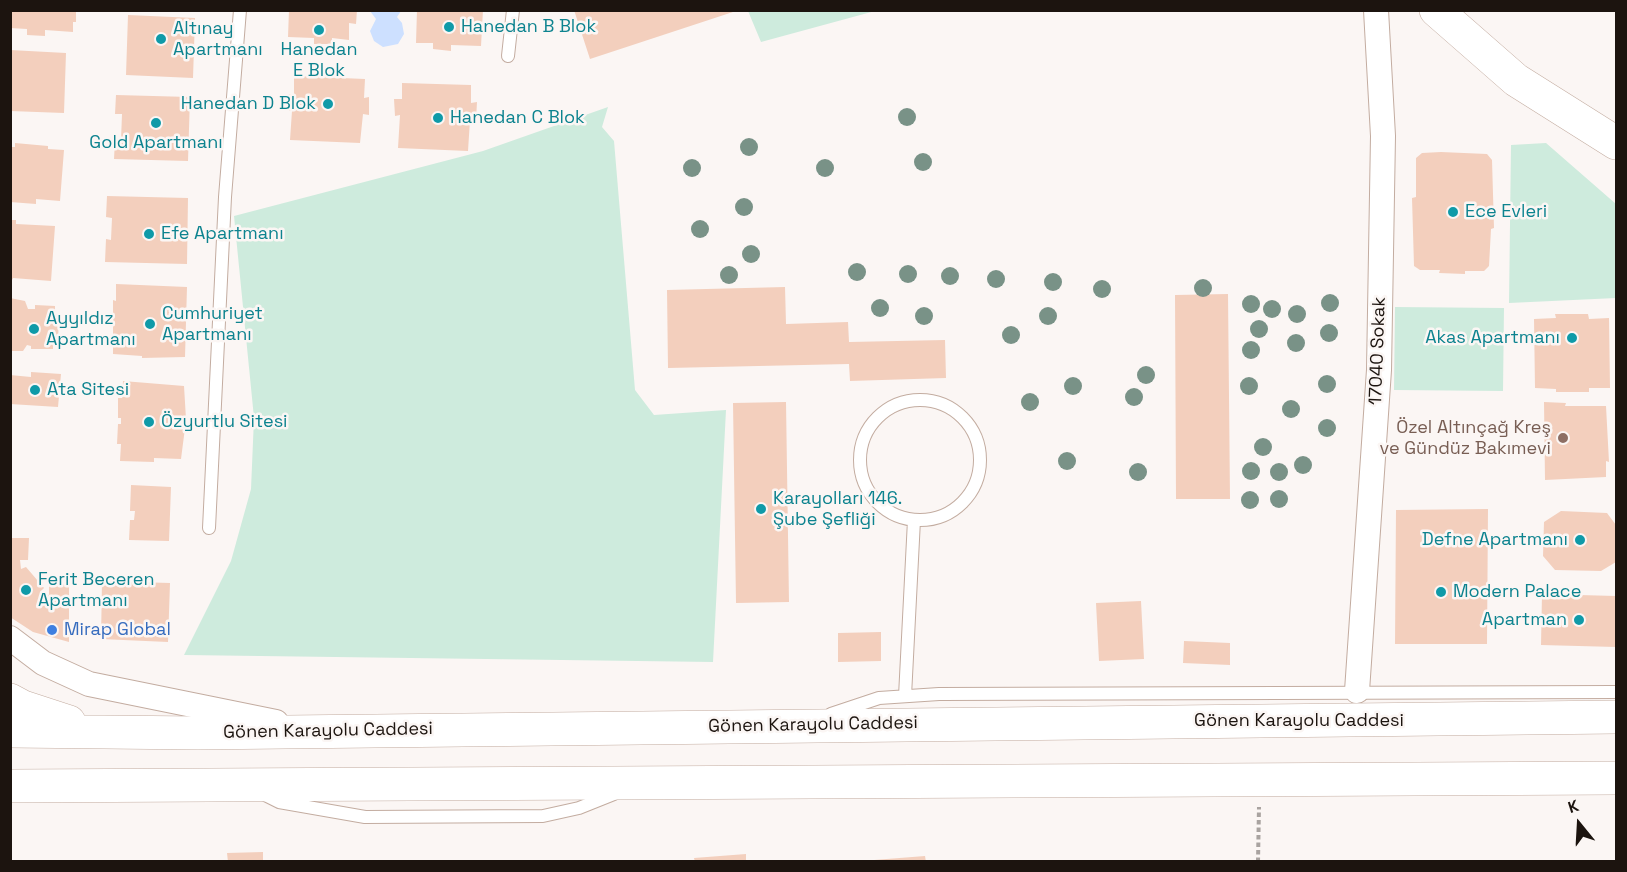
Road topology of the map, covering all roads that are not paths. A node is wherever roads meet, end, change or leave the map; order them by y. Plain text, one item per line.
1 (240, 10) edge
2 (513, 10) edge
3 (1376, 10) edge
4 (1436, 10) edge
5 (508, 56) dead end
6 (1617, 143) edge
7 (914, 520) junction
8 (210, 528) dead end
9 (10, 638) edge
10 (1357, 691) junction
11 (1617, 692) edge
12 (905, 696) junction
13 (10, 700) edge
14 (1617, 717) edge
15 (797, 724) junction
16 (10, 731) edge
17 (322, 731) junction
18 (127, 732) junction
19 (198, 733) junction
20 (10, 742) edge
21 (1617, 778) edge
22 (10, 786) edge

1 - 8 lane
2 - 5 lane
3 - 10 street, 17040 Sokak
4 - 6 main road
7 - 7 lane
7 - 12 lane
9 - 17 street
10 - 11 lane
10 - 12 lane
12 - 15 lane
13 - 18 main road
14 - 15 main road, Gönen Karayolu Caddesi
15 - 17 main road, Gönen Karayolu Caddesi
16 - 18 main road, Gönen Karayolu Caddesi
17 - 19 main road, Gönen Karayolu Caddesi
18 - 19 main road, Gönen Karayolu Caddesi
19 - 20 main road
21 - 22 main road

